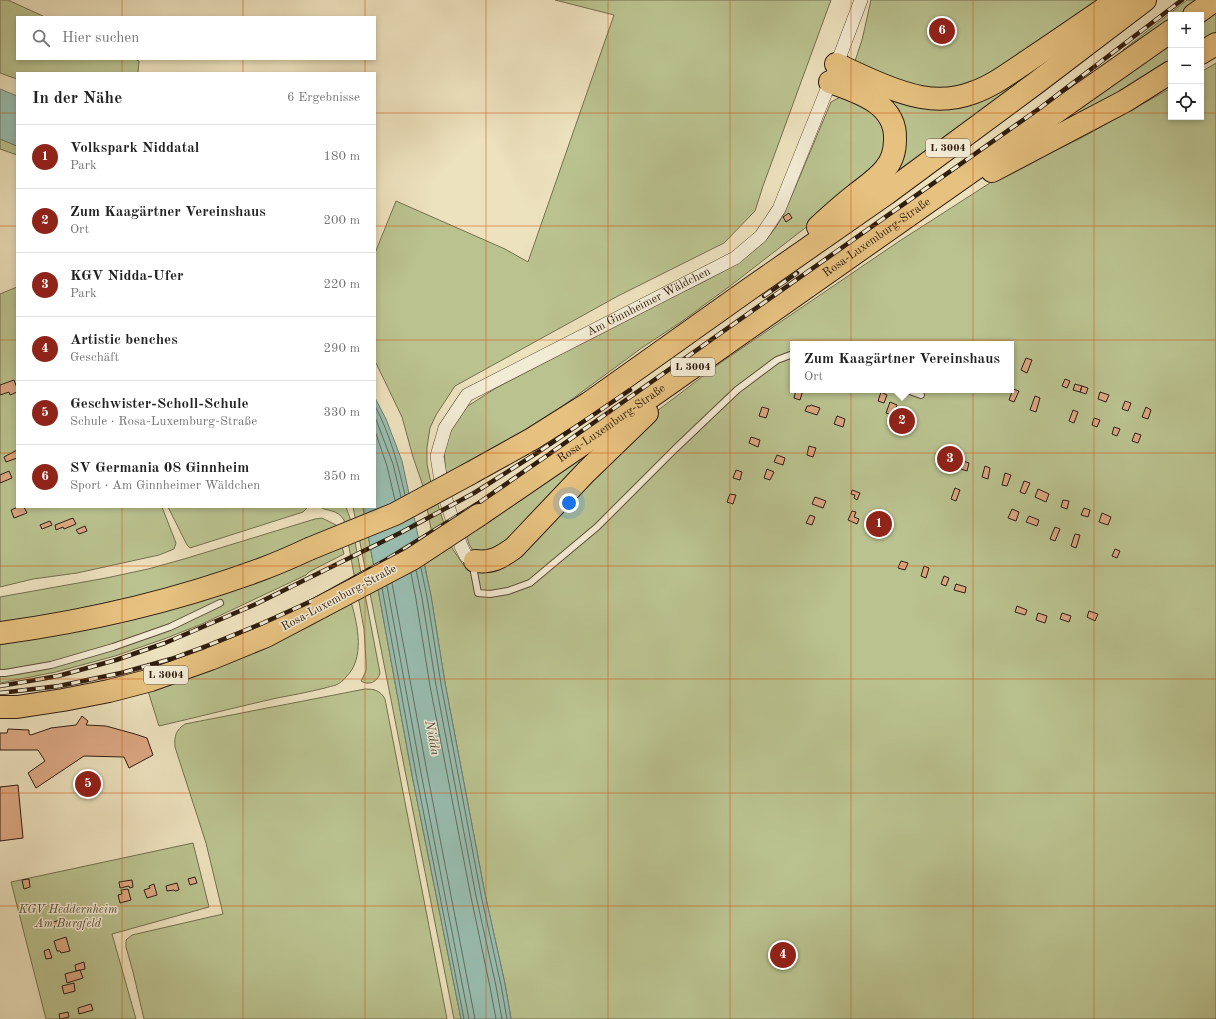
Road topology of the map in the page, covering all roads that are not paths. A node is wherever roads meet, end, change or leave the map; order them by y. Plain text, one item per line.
1 (861, 0) edge
2 (1117, 0) edge
3 (1145, 0) edge
4 (1215, 0) edge
5 (1198, 12) edge
6 (1168, 33) edge
7 (1216, 44) edge
8 (1204, 51) edge
9 (833, 73) junction
10 (1168, 74) edge
11 (905, 218) junction
12 (748, 290) junction
13 (717, 350) junction
14 (790, 355) edge
15 (915, 393) edge
16 (921, 395) dead end
17 (474, 561) junction
18 (220, 603) dead end
19 (0, 633) edge
20 (0, 672) edge
21 (0, 707) edge

1 - 9 street, Am Ginnheimer Wäldchen
2 - 9 highway
3 - 12 highway, L 3004
4 - 5 highway
6 - 11 highway, Rosa-Luxemburg-Straße / L 3004
7 - 8 highway
9 - 12 highway
9 - 17 street, Am Ginnheimer Wäldchen
10 - 11 highway
11 - 13 highway, Rosa-Luxemburg-Straße / L 3004
12 - 19 highway, L 3004, bridge
13 - 17 highway
13 - 21 highway, Rosa-Luxemburg-Straße / L 3004, bridge
14 - 17 lane
15 - 16 lane
18 - 20 lane

